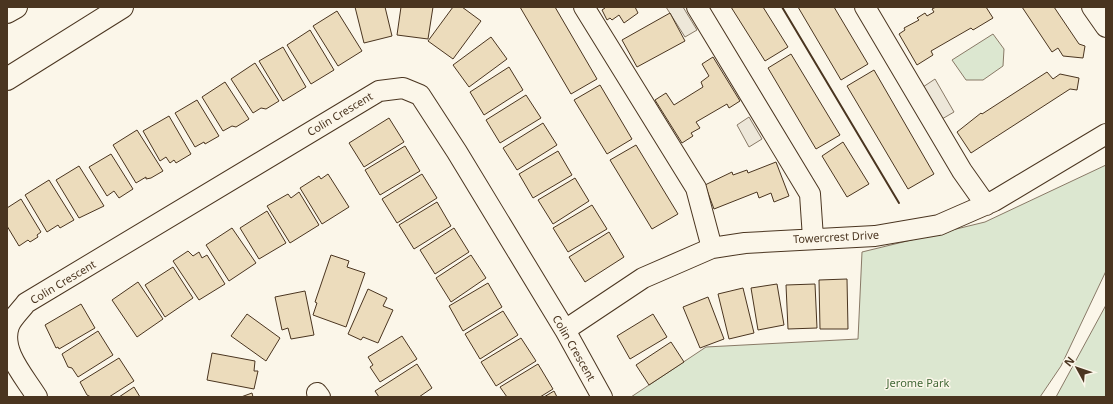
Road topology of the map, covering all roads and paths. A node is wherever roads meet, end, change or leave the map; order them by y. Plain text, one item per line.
1 (16, 7) edge
2 (122, 7) edge
3 (584, 7) edge
4 (697, 7) edge
5 (1092, 7) edge
6 (874, 10) edge
7 (7, 12) edge
8 (1106, 27) edge
9 (7, 79) edge
10 (1106, 134) edge
11 (986, 205) junction
12 (813, 238) junction
13 (712, 248) junction
14 (565, 330) junction
15 (37, 397) edge
16 (602, 397) edge

1 - 7 highway
2 - 9 highway
3 - 13 street
4 - 12 street
5 - 8 street
6 - 11 street
10 - 11 street, Towercrest Drive
11 - 12 street, Towercrest Drive
12 - 13 street, Towercrest Drive
13 - 14 street, Towercrest Drive
14 - 15 street, Colin Crescent
14 - 16 street, Colin Crescent

